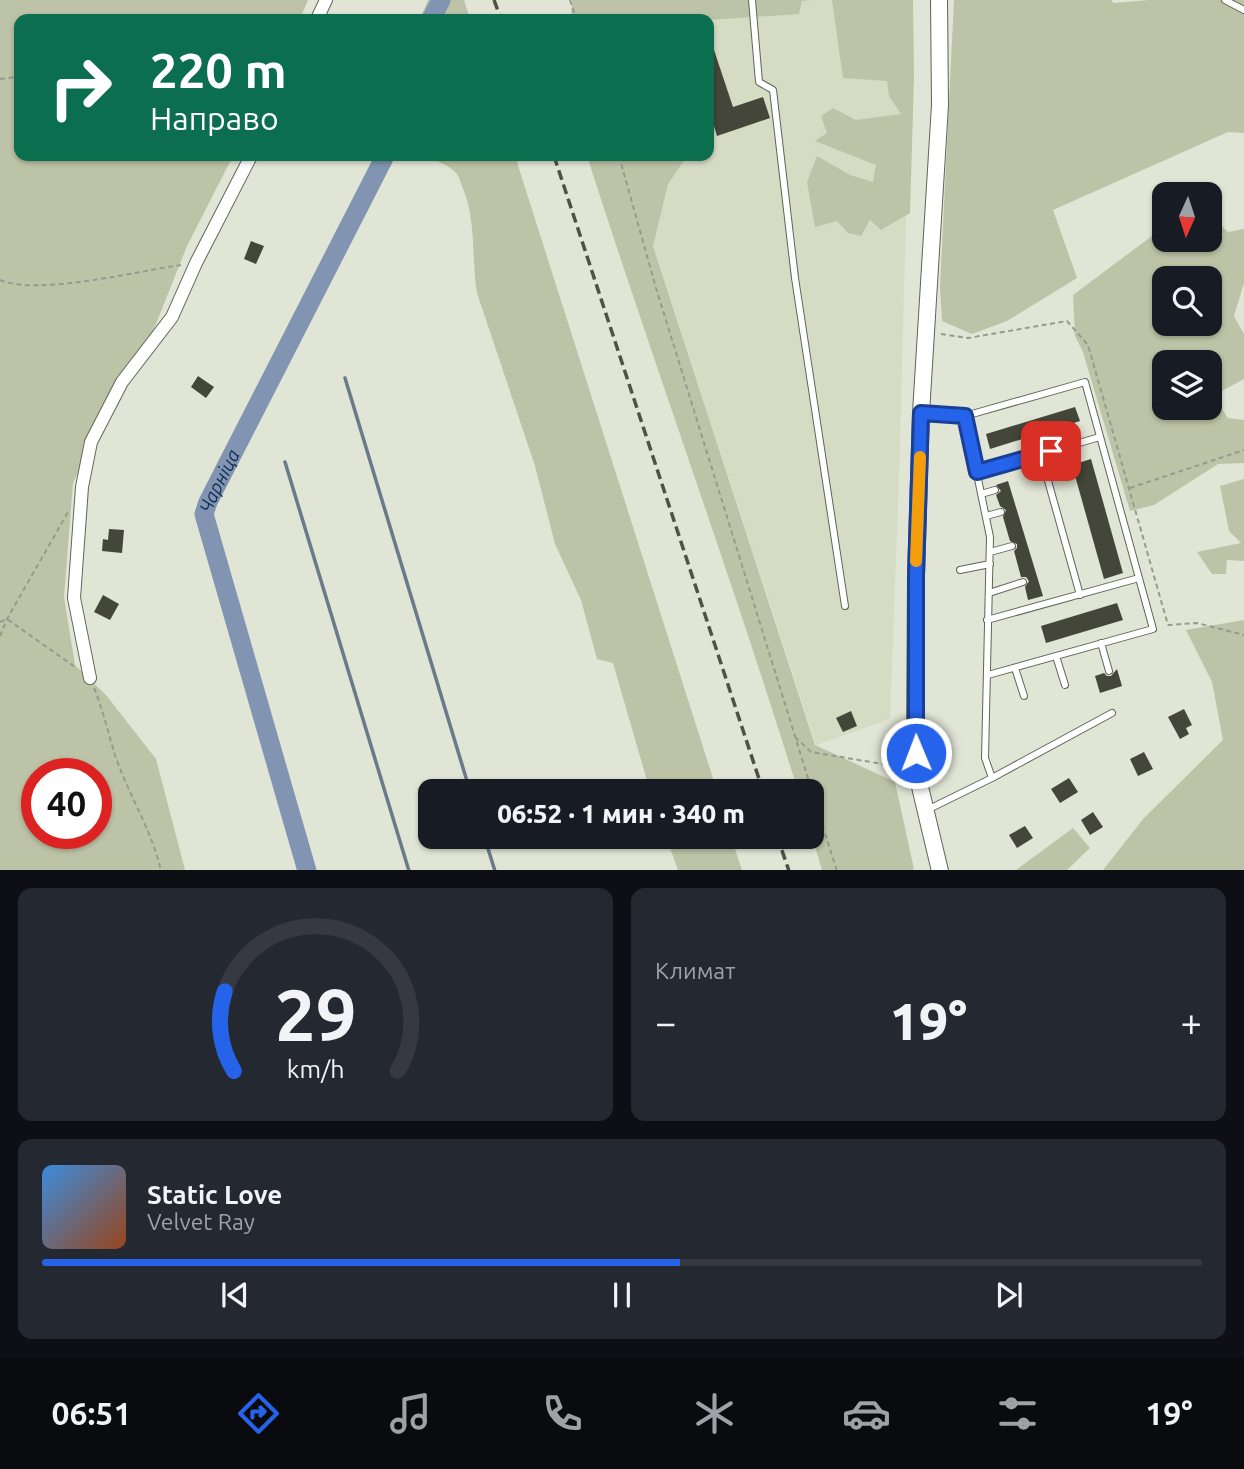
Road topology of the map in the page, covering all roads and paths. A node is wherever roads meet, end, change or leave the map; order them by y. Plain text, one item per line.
1 (752, 0) edge
2 (939, 0) edge
3 (1225, 0) edge
4 (1244, 10) edge
5 (248, 161) edge
6 (619, 161) edge
7 (196, 263) junction
8 (0, 280) edge
9 (921, 413) junction
10 (965, 416) junction
11 (1100, 437) junction
12 (1244, 450) edge
13 (1043, 463) dead end
14 (977, 472) junction
15 (1129, 488) dead end
16 (995, 490) dead end
17 (981, 494) junction
18 (68, 511) dead end
19 (1002, 512) dead end
20 (986, 516) junction
21 (1012, 546) dead end
22 (990, 552) junction
23 (990, 564) junction
24 (960, 570) dead end
25 (1139, 578) junction
26 (1023, 582) dead end
27 (989, 593) junction
28 (1080, 595) junction
29 (845, 606) dead end
30 (7, 619) junction
31 (987, 620) junction
32 (0, 622) edge
33 (0, 636) edge
34 (1101, 643) junction
35 (1056, 656) junction
36 (1015, 668) junction
37 (1109, 671) dead end
38 (988, 675) junction
39 (90, 678) junction
40 (1065, 685) dead end
41 (1024, 696) dead end
42 (1112, 713) dead end
43 (794, 736) junction
44 (916, 770) junction
45 (992, 778) junction
46 (808, 779) edge
47 (925, 811) junction
48 (824, 829) edge
49 (161, 870) edge
50 (837, 870) edge
51 (940, 870) edge

1 - 29 lane
2 - 9 street
3 - 4 lane
5 - 7 street
6 - 43 path
7 - 8 path
7 - 39 street
9 - 10 lane
9 - 44 street
10 - 11 lane
10 - 14 lane
11 - 14 lane
11 - 25 lane
12 - 15 path
13 - 28 lane
14 - 17 lane
16 - 17 lane
17 - 20 lane
18 - 30 path
19 - 20 lane
20 - 22 lane
21 - 22 lane
22 - 23 lane
23 - 24 lane
23 - 27 lane
25 - 28 lane
25 - 34 lane
26 - 27 lane
27 - 31 lane
28 - 31 lane
30 - 32 path
30 - 33 path
30 - 39 path
31 - 38 lane
34 - 35 lane
34 - 37 lane
35 - 36 lane
35 - 40 lane
36 - 38 lane
36 - 41 lane
38 - 45 lane
39 - 49 path
42 - 45 lane
43 - 44 path
43 - 46 path
44 - 47 street
45 - 47 lane
47 - 51 street
48 - 50 path

